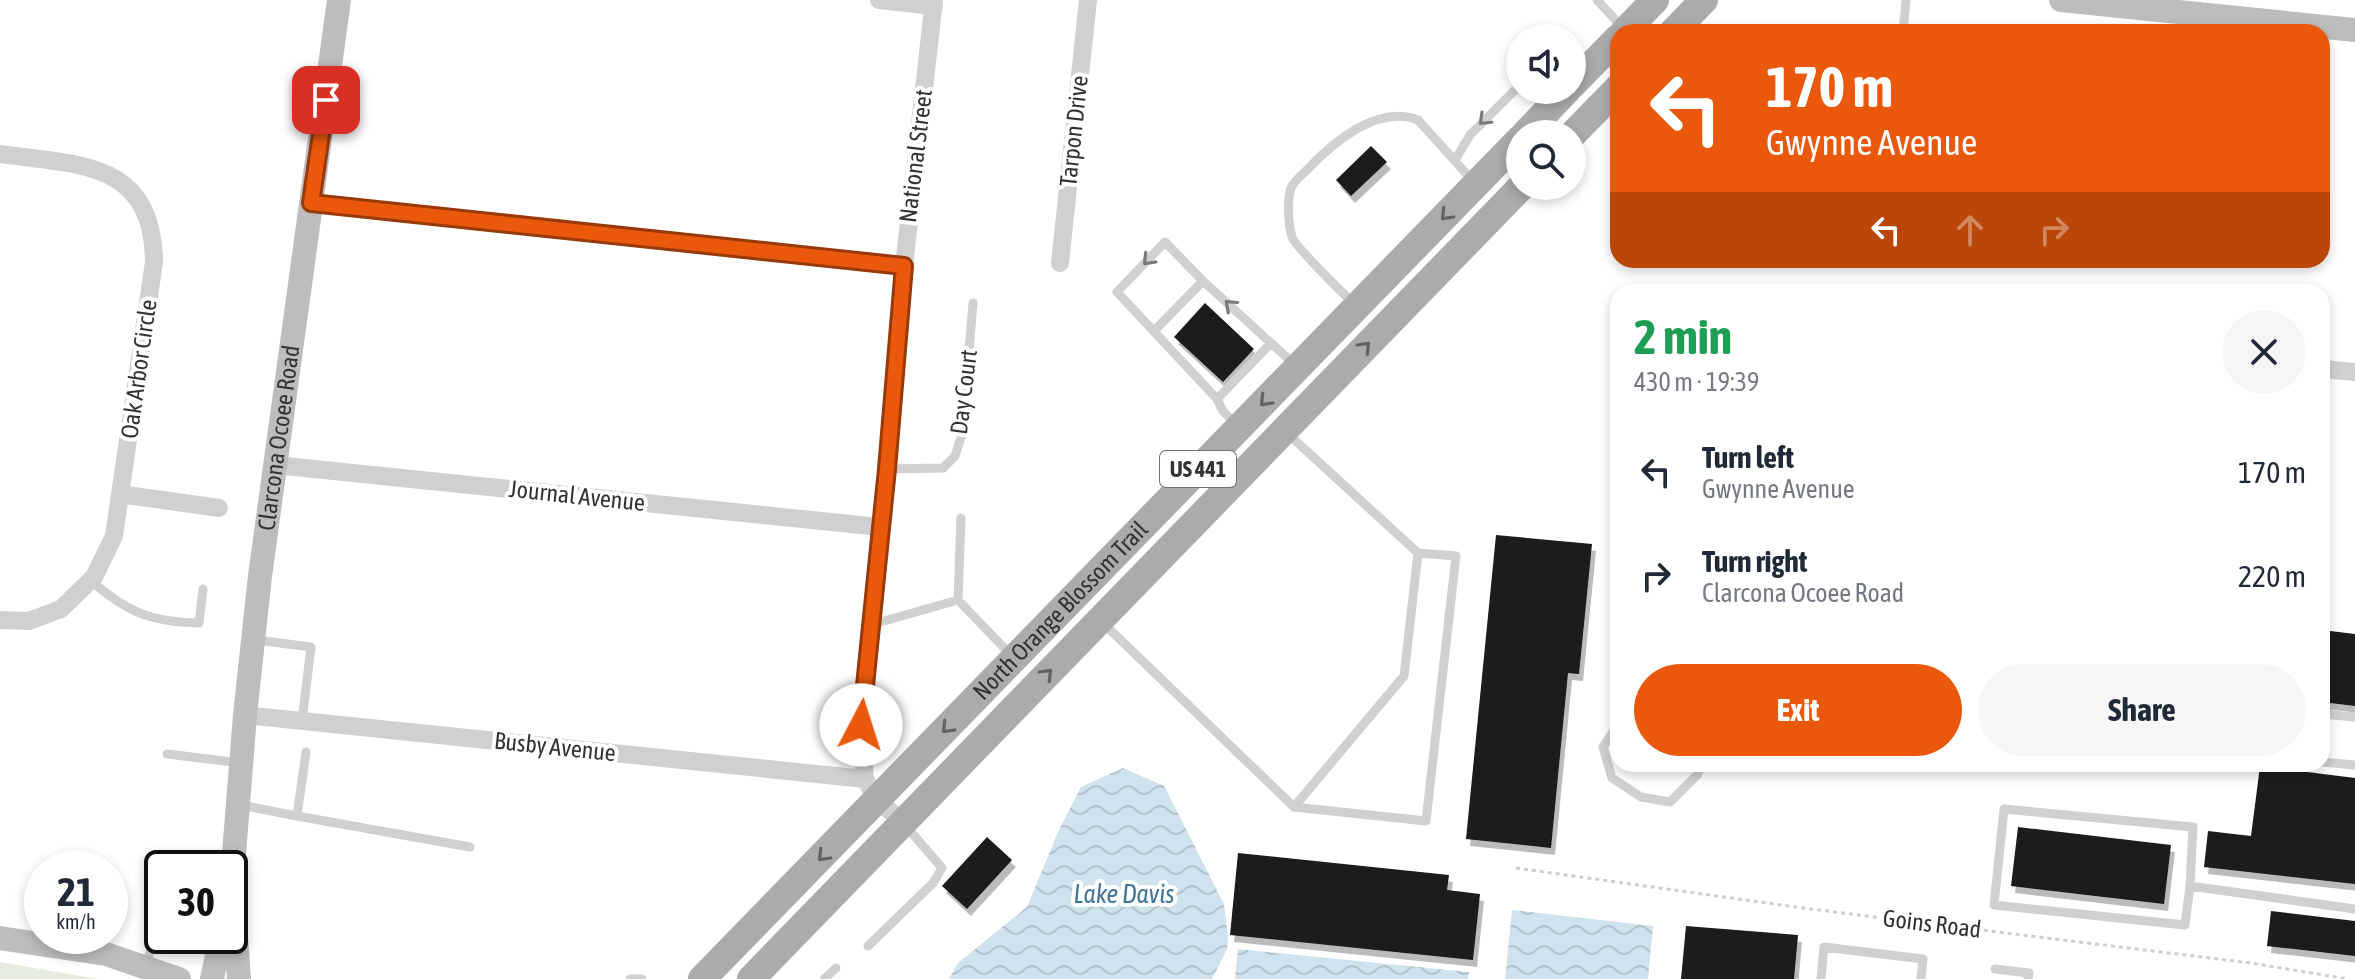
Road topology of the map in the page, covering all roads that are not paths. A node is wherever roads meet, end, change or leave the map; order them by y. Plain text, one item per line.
1 (339, 0) edge
2 (879, 0) edge
3 (1088, 0) edge
4 (1597, 0) edge
5 (1655, 0) edge
6 (1704, 0) edge
7 (1906, 0) edge
8 (2061, 0) edge
9 (934, 3) edge
10 (1617, 24) edge
11 (1632, 24) edge
12 (1681, 24) edge
13 (1904, 24) edge
14 (2296, 24) edge
15 (2330, 27) edge
16 (2355, 30) edge
17 (1610, 46) edge
18 (1586, 69) edge
19 (1610, 96) edge
20 (1506, 99) edge
21 (1552, 104) edge
22 (1538, 120) edge
23 (1586, 121) edge
24 (1506, 153) edge
25 (0, 154) edge
26 (1455, 160) junction
27 (1476, 184) junction
28 (1508, 200) edge
29 (311, 203) junction
30 (1060, 263) dead end
31 (904, 266) junction
32 (1203, 281) junction
33 (973, 303) dead end
34 (1356, 307) junction
35 (1154, 331) junction
36 (1271, 343) junction
37 (1297, 368) junction
38 (2330, 370) edge
39 (2355, 372) edge
40 (1317, 397) junction
41 (1217, 399) junction
42 (1239, 428) junction
43 (1284, 431) junction
44 (275, 465) junction
45 (887, 469) junction
46 (120, 494) junction
47 (219, 508) dead end
48 (961, 518) dead end
49 (880, 527) junction
50 (1418, 553) junction
51 (90, 580) junction
52 (203, 589) dead end
53 (958, 600) junction
54 (0, 620) edge
55 (1099, 620) junction
56 (870, 625) junction
57 (253, 640) junction
58 (1015, 658) junction
59 (245, 715) junction
60 (2330, 715) edge
61 (2355, 717) edge
62 (302, 721) junction
63 (1610, 736) edge
64 (306, 752) dead end
65 (167, 754) dead end
66 (241, 763) junction
67 (2330, 763) edge
68 (2355, 765) edge
69 (1610, 771) edge
70 (1610, 772) edge
71 (1699, 772) edge
72 (871, 789) junction
73 (238, 805) junction
74 (1294, 807) junction
75 (297, 816) junction
76 (903, 822) junction
77 (470, 847) dead end
78 (234, 850) edge
79 (2190, 886) junction
80 (2355, 909) edge
81 (0, 938) edge
82 (868, 946) dead end
83 (149, 954) edge
84 (217, 954) edge
85 (237, 954) edge
86 (145, 966) junction
87 (836, 968) dead end
88 (1995, 969) dead end
89 (759, 976) edge
90 (179, 979) edge
91 (212, 979) edge
92 (239, 979) edge
93 (630, 979) edge
94 (642, 979) edge
95 (702, 979) edge
96 (824, 979) edge
97 (1821, 979) edge
98 (1921, 979) edge
99 (2028, 979) edge

1 - 29 main road, Clarcona Ocoee Road
2 - 9 street
3 - 30 street, Tarpon Drive
4 - 10 lane
5 - 11 main road
6 - 12 main road
7 - 13 lane
8 - 14 main road
9 - 31 street, National Street
15 - 16 main road
17 - 18 main road
19 - 23 main road
20 -> 26 lane
21 - 22 main road
24 - 27 main road, North Orange Blossom Trail / US 441
25 - 46 street, Oak Arbor Circle
26 - 27 lane
26 - 34 lane
27 -> 34 main road, North Orange Blossom Trail / US 441
40 -> 28 main road, North Orange Blossom Trail / US 441
29 - 31 street
29 - 44 main road, Clarcona Ocoee Road
31 - 45 street, National Street
32 - 35 lane
32 -> 35 lane
36 -> 32 lane
33 - 45 lane, Day Court
34 - 37 main road, North Orange Blossom Trail / US 441
35 - 41 lane
36 - 37 lane
36 - 41 lane
37 - 40 street
37 -> 42 main road, North Orange Blossom Trail / US 441
38 - 39 street
40 - 43 main road, North Orange Blossom Trail / US 441
41 - 42 lane
42 - 58 main road, North Orange Blossom Trail / US 441
43 - 50 lane
43 - 55 main road, North Orange Blossom Trail / US 441
44 - 49 street, Journal Avenue
44 - 57 main road, Clarcona Ocoee Road
45 - 49 street, National Street
46 - 47 street
46 - 51 street, Oak Arbor Circle
48 - 53 lane
49 - 56 street, National Street
50 - 74 lane
50 - 74 lane
51 - 52 lane
51 - 54 street, Oak Arbor Circle
53 - 56 lane
53 - 58 lane
55 - 74 lane
76 -> 55 main road, North Orange Blossom Trail / US 441
56 - 72 street, National Street
57 - 59 main road, Clarcona Ocoee Road
57 - 62 lane
58 -> 72 main road, North Orange Blossom Trail / US 441
59 - 62 street, Busby Avenue
59 - 66 main road, Clarcona Ocoee Road
60 - 61 lane
62 - 72 street, Busby Avenue
63 - 69 lane
64 - 75 lane
65 - 66 lane
66 - 73 main road, Clarcona Ocoee Road
67 - 68 lane
70 - 71 lane
72 - 76 street
72 -> 95 main road, North Orange Blossom Trail / US 441
73 - 75 lane
73 - 78 main road, Clarcona Ocoee Road
75 - 77 lane
76 - 82 lane
76 - 89 main road, North Orange Blossom Trail / US 441
79 - 79 lane
79 - 80 lane
81 - 86 main road
83 - 86 lane
84 - 91 main road
85 - 92 main road, Clarcona Ocoee Road
86 - 90 main road
87 - 96 lane
88 - 99 lane
93 - 94 lane
97 - 98 lane

